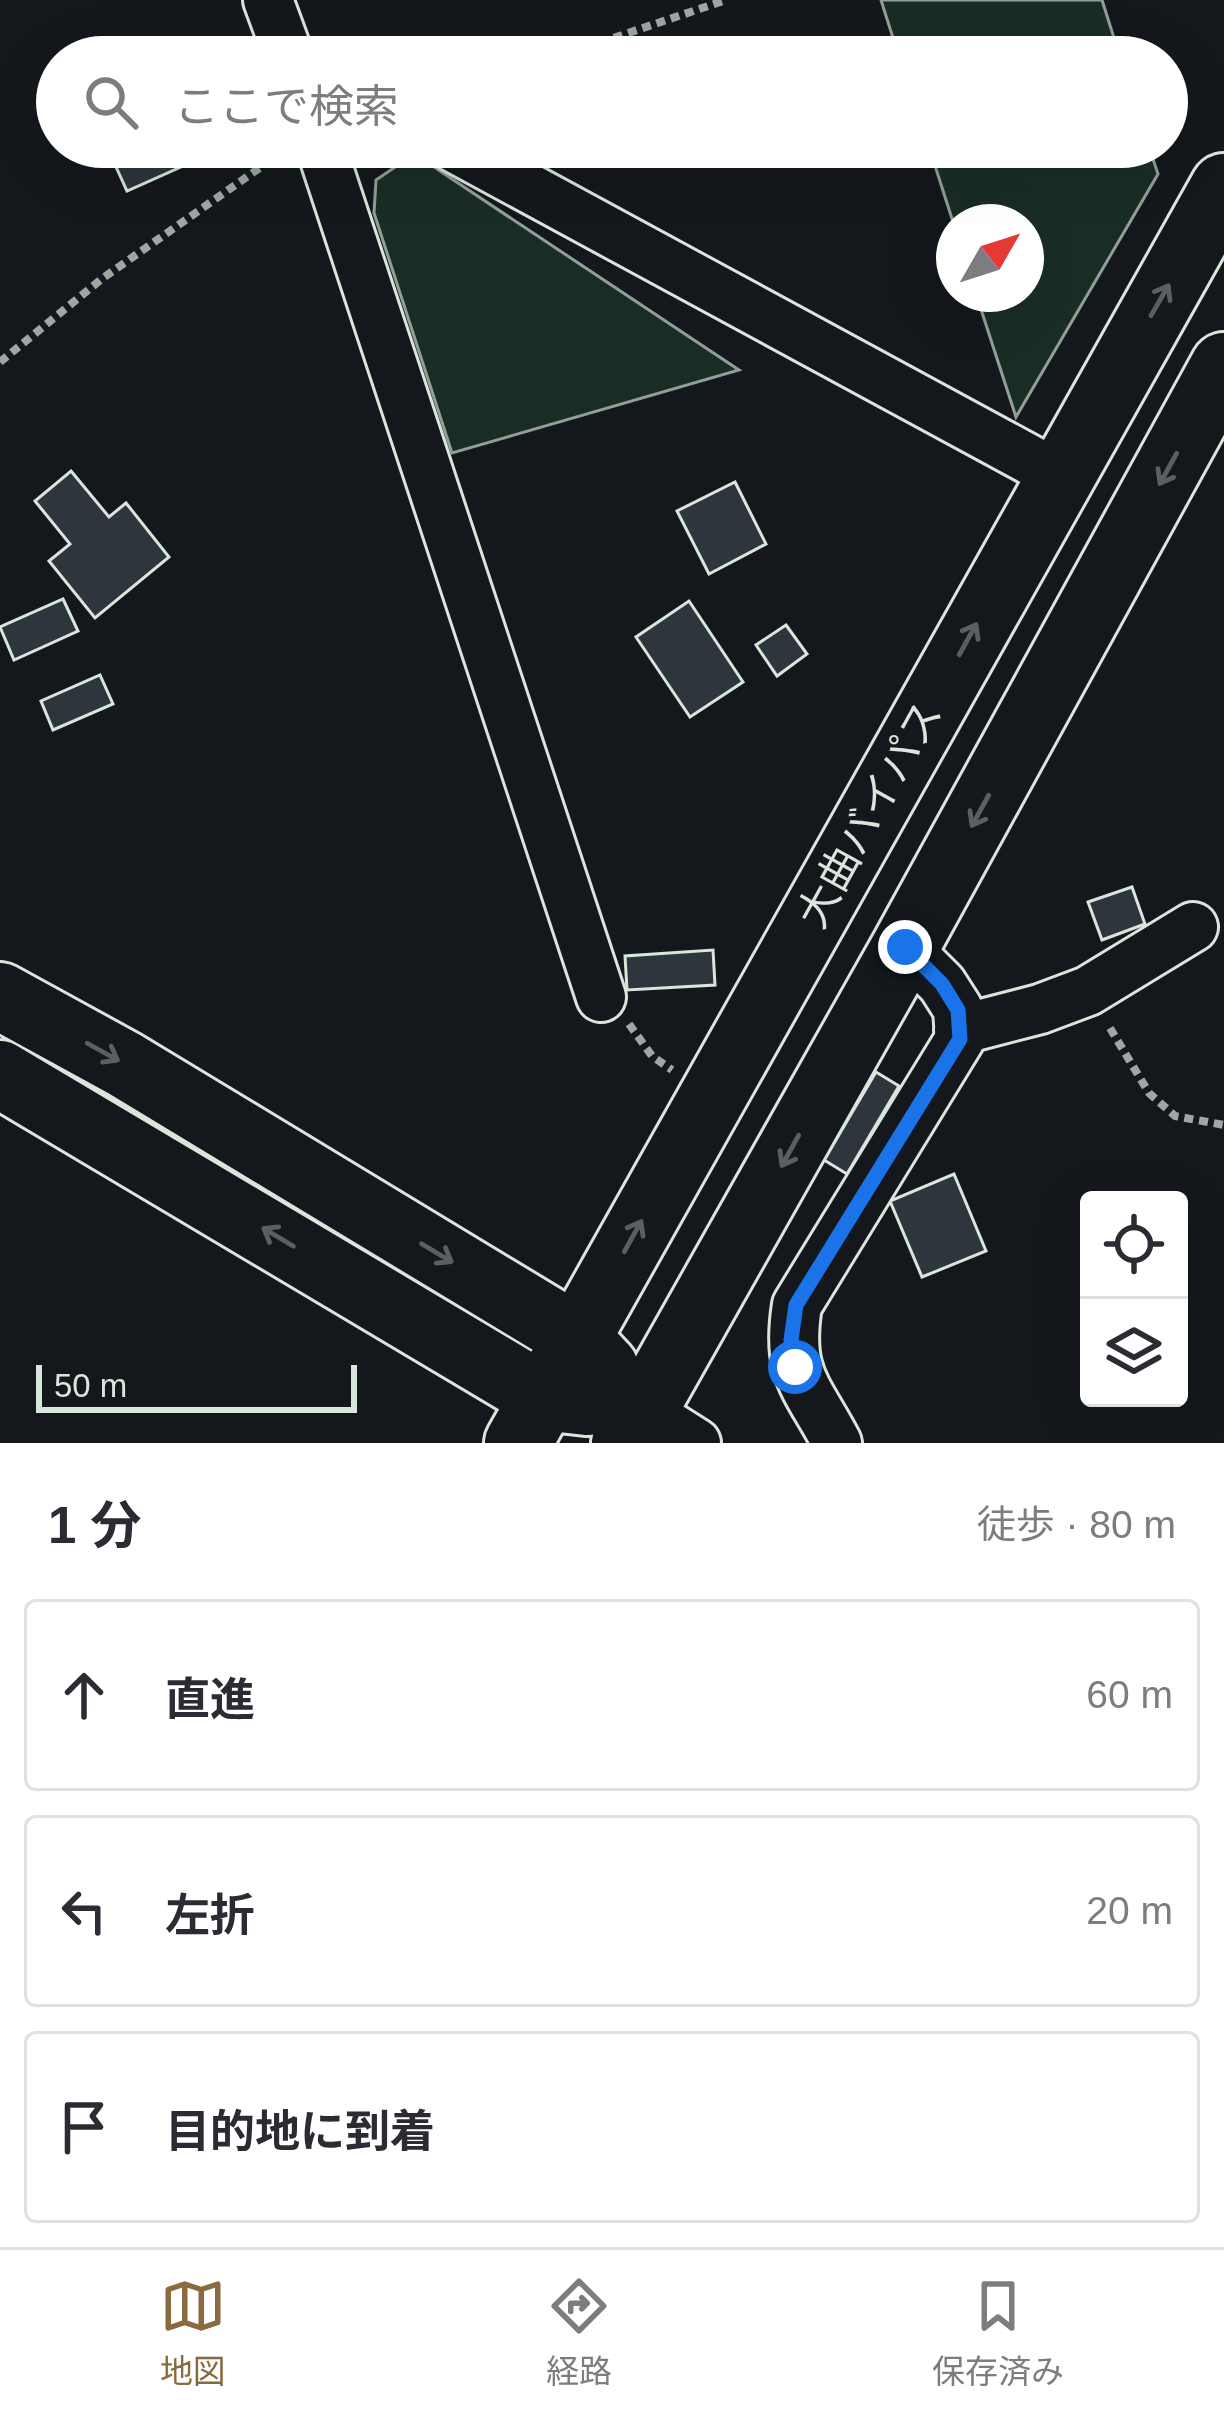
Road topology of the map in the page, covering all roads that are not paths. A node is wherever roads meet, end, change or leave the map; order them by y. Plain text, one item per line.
1 (268, 0) edge
2 (281, 36) edge
3 (328, 168) edge
4 (492, 168) edge
5 (1224, 188) edge
6 (1224, 366) edge
7 (1060, 476) junction
8 (1192, 927) dead end
9 (905, 947) junction
10 (0, 996) edge
11 (602, 997) dead end
12 (959, 1030) junction
13 (0, 1074) edge
14 (577, 1338) junction
15 (531, 1420) edge
16 (655, 1432) edge
17 (837, 1443) edge

1 - 2 street
3 - 11 street
4 - 7 street
7 -> 5 highway, 大曲バイパス
6 -> 9 highway
14 -> 7 highway, 大曲バイパス
8 - 12 street
9 - 12 street
9 -> 16 highway
10 -> 14 highway
12 - 17 street
15 -> 13 highway
14 - 15 highway, 大曲バイパス
14 - 16 highway
15 - 16 highway

